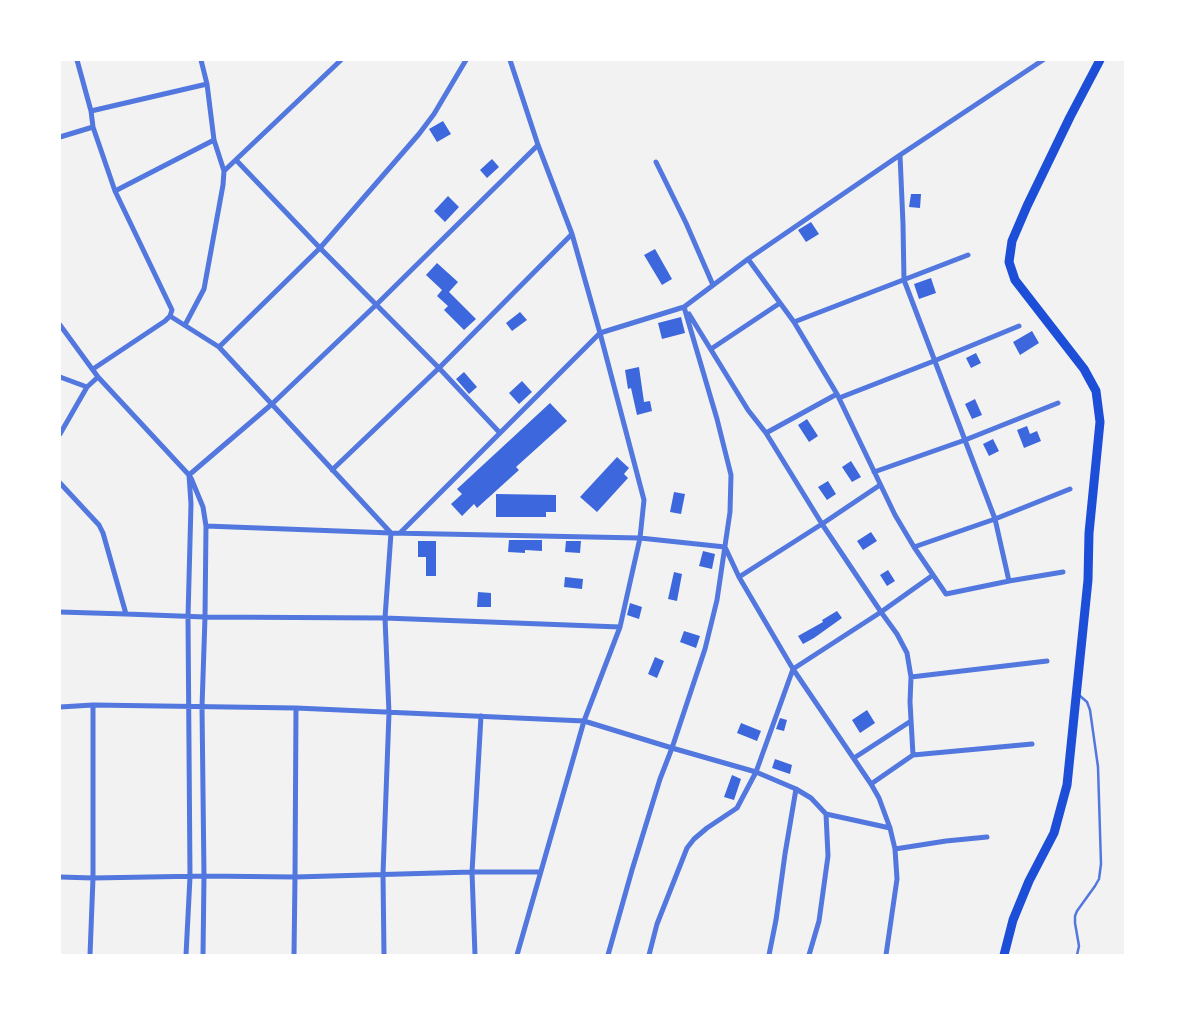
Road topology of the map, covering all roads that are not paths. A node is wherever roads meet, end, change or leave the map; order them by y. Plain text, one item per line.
1 (77, 60) edge
2 (201, 60) edge
3 (341, 60) edge
4 (466, 60) edge
5 (510, 60) edge
6 (1043, 60) edge
7 (1100, 60) edge
8 (207, 84) junction
9 (91, 111) junction
10 (93, 127) junction
11 (60, 137) edge
12 (214, 140) junction
13 (538, 146) junction
14 (900, 155) junction
15 (236, 160) junction
16 (656, 162) dead end
17 (224, 171) junction
18 (115, 191) junction
19 (572, 234) junction
20 (320, 248) junction
21 (968, 255) dead end
22 (748, 259) junction
23 (904, 280) junction
24 (713, 286) junction
25 (780, 303) junction
26 (376, 304) junction
27 (684, 307) junction
28 (170, 316) junction
29 (794, 322) junction
30 (60, 325) edge
31 (184, 325) junction
32 (1018, 326) dead end
33 (600, 333) junction
34 (219, 348) junction
35 (710, 349) junction
36 (934, 362) junction
37 (439, 368) junction
38 (93, 369) junction
39 (60, 377) edge
40 (98, 377) junction
41 (88, 387) junction
42 (838, 396) junction
43 (1058, 403) dead end
44 (272, 404) junction
45 (500, 432) junction
46 (766, 433) junction
47 (60, 434) edge
48 (965, 440) junction
49 (332, 470) junction
50 (874, 472) junction
51 (189, 475) junction
52 (60, 483) edge
53 (880, 485) junction
54 (1070, 490) dead end
55 (995, 519) junction
56 (822, 524) junction
57 (206, 526) junction
58 (401, 532) junction
59 (391, 533) junction
60 (640, 538) junction
61 (725, 547) junction
62 (914, 547) junction
63 (1063, 572) dead end
64 (933, 575) junction
65 (739, 577) junction
66 (1009, 581) junction
67 (60, 612) edge
68 (881, 612) junction
69 (126, 614) junction
70 (188, 616) junction
71 (205, 617) junction
72 (385, 618) junction
73 (620, 627) junction
74 (1047, 660) dead end
75 (793, 669) junction
76 (911, 677) junction
77 (1076, 692) junction
78 (93, 705) junction
79 (60, 707) edge
80 (188, 707) junction
81 (202, 707) junction
82 (296, 708) junction
83 (389, 713) junction
84 (482, 716) junction
85 (584, 721) junction
86 (911, 721) junction
87 (1032, 744) dead end
88 (672, 748) junction
89 (913, 755) junction
90 (854, 758) junction
91 (756, 772) junction
92 (871, 784) junction
93 (796, 789) junction
94 (826, 814) junction
95 (890, 828) junction
96 (987, 837) dead end
97 (895, 849) junction
98 (472, 872) junction
99 (540, 872) junction
100 (383, 874) junction
101 (204, 876) junction
102 (60, 877) edge
103 (190, 877) junction
104 (295, 877) junction
105 (93, 878) junction
106 (90, 955) edge
107 (186, 955) edge
108 (203, 955) edge
109 (294, 955) edge
110 (384, 955) edge
111 (475, 955) edge
112 (518, 955) edge
113 (608, 955) edge
114 (649, 955) edge
115 (769, 955) edge
116 (809, 955) edge
117 (886, 955) edge
118 (1004, 955) edge
119 (1078, 955) edge

1 - 9 street
2 - 8 street
3 - 15 street
4 - 20 street
5 - 13 street
6 - 14 street
7 - 77 highway
8 - 9 street
8 - 12 street
9 - 10 street
10 - 11 street
10 - 18 street
12 - 17 street
12 - 18 street
13 - 19 street
13 - 26 street
14 - 22 street
14 - 23 street
15 - 17 street
15 - 20 street
16 - 24 street
17 - 31 street
18 - 28 street
19 - 33 street
19 - 37 street
20 - 26 street
20 - 34 street
21 - 23 street
22 - 24 street
22 - 25 street
23 - 29 street
23 - 36 street
24 - 27 street
25 - 29 street
25 - 35 street
26 - 37 street
26 - 44 street
27 - 33 street
27 - 35 street
27 - 61 street
28 - 31 street
28 - 38 street
29 - 42 street
30 - 38 street
31 - 34 street
32 - 36 street
33 - 45 street
33 - 60 street
34 - 44 street
35 - 46 street
36 - 42 street
36 - 48 street
37 - 45 street
37 - 49 street
38 - 40 street
39 - 41 street
40 - 41 street
40 - 51 street
41 - 47 street
42 - 46 street
42 - 50 street
43 - 48 street
44 - 49 street
44 - 51 street
45 - 58 street
46 - 56 street
48 - 50 street
48 - 55 street
49 - 59 street
50 - 53 street
51 - 57 street
51 - 70 street
52 - 69 street
53 - 56 street
53 - 62 street
54 - 55 street
55 - 62 street
55 - 66 street
56 - 65 street
56 - 68 street
57 - 59 street
57 - 71 street
58 - 59 street
58 - 60 street
59 - 72 street
60 - 61 street
60 - 73 street
61 - 65 street
61 - 88 street
62 - 64 street
63 - 66 street
64 - 66 street
64 - 68 street
65 - 75 street
67 - 69 street
68 - 75 street
68 - 76 street
69 - 70 street
70 - 71 street
70 - 80 street
71 - 72 street
71 - 81 street
72 - 73 street
72 - 83 street
73 - 85 street
74 - 76 street
75 - 90 street
75 - 91 street
76 - 86 street
77 - 118 highway
77 - 119 lane
78 - 79 street
78 - 80 street
78 - 105 street
80 - 81 street
80 - 103 street
81 - 82 street
81 - 101 street
82 - 83 street
82 - 104 street
83 - 84 street
83 - 100 street
84 - 85 street
84 - 98 street
85 - 88 street
85 - 99 street
86 - 89 street
86 - 90 street
87 - 89 street
88 - 91 street
88 - 113 street
89 - 92 street
90 - 92 street
91 - 93 street
91 - 114 street
92 - 95 street
93 - 94 street
93 - 115 street
94 - 95 street
94 - 116 street
95 - 97 street
96 - 97 street
97 - 117 street
98 - 99 street
98 - 100 street
98 - 111 street
99 - 112 street
100 - 104 street
100 - 110 street
101 - 103 street
101 - 104 street
101 - 108 street
102 - 105 street
103 - 105 street
103 - 107 street
104 - 109 street
105 - 106 street

